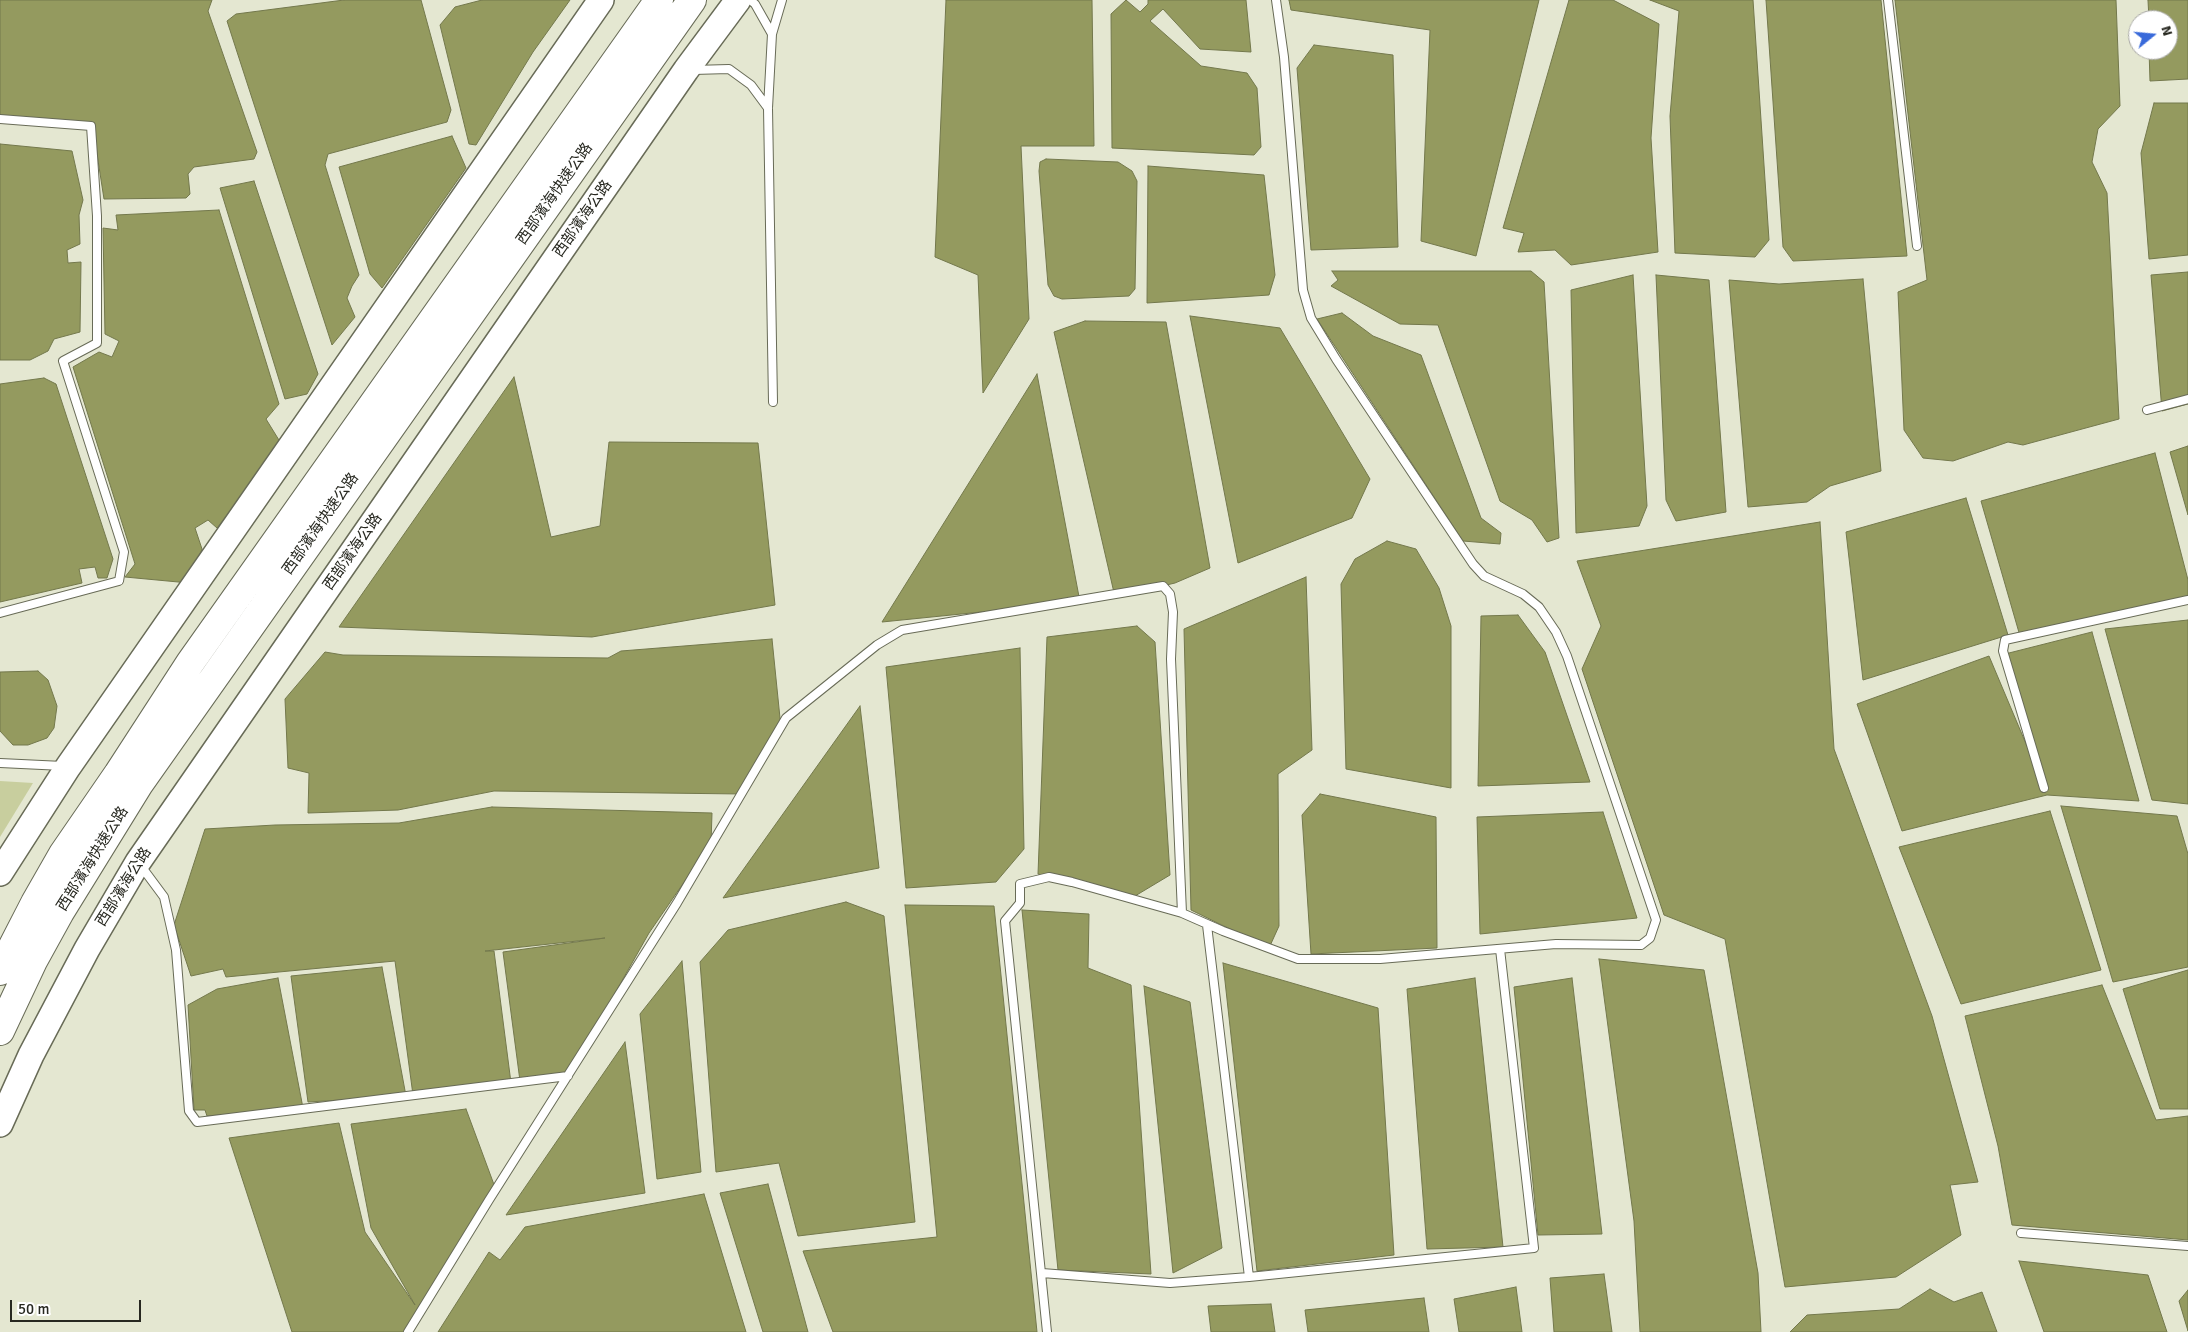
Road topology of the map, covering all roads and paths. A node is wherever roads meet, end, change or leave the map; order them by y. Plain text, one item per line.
1 (601, 0) edge
2 (692, 0) edge
3 (738, 0) edge
4 (750, 0) edge
5 (782, 0) edge
6 (1276, 0) edge
7 (1888, 0) edge
8 (652, 9) edge
9 (772, 34) junction
10 (686, 70) junction
11 (768, 108) junction
12 (0, 119) edge
13 (1917, 246) dead end
14 (2188, 400) edge
15 (773, 402) dead end
16 (2147, 410) dead end
17 (2188, 600) edge
18 (0, 613) edge
19 (0, 763) edge
20 (68, 767) junction
21 (2044, 788) dead end
22 (138, 862) junction
23 (0, 873) edge
24 (1182, 913) junction
25 (1207, 925) junction
26 (1500, 949) junction
27 (0, 971) edge
28 (0, 1031) edge
29 (568, 1076) junction
30 (0, 1124) edge
31 (2021, 1233) dead end
32 (2188, 1246) edge
33 (1042, 1273) junction
34 (1249, 1277) junction
35 (408, 1332) edge
36 (1047, 1332) edge

1 - 20 main road
2 - 28 highway, 西部濱海快速公路
3 - 10 main road, 西部濱海公路
4 - 9 lane
5 - 9 lane
6 - 26 lane
7 - 13 lane
8 - 27 highway, 西部濱海快速公路
9 - 11 lane
10 - 11 lane
10 - 22 main road, 西部濱海公路
11 - 15 lane
12 - 18 lane
14 - 16 lane
17 - 21 lane
19 - 20 lane
20 - 23 main road
22 - 29 lane
22 - 30 main road, 西部濱海公路
24 - 25 lane
24 - 29 lane
24 - 33 lane
25 - 26 lane
25 - 34 lane
26 - 34 lane
29 - 35 lane
31 - 32 lane
33 - 34 lane
33 - 36 lane

